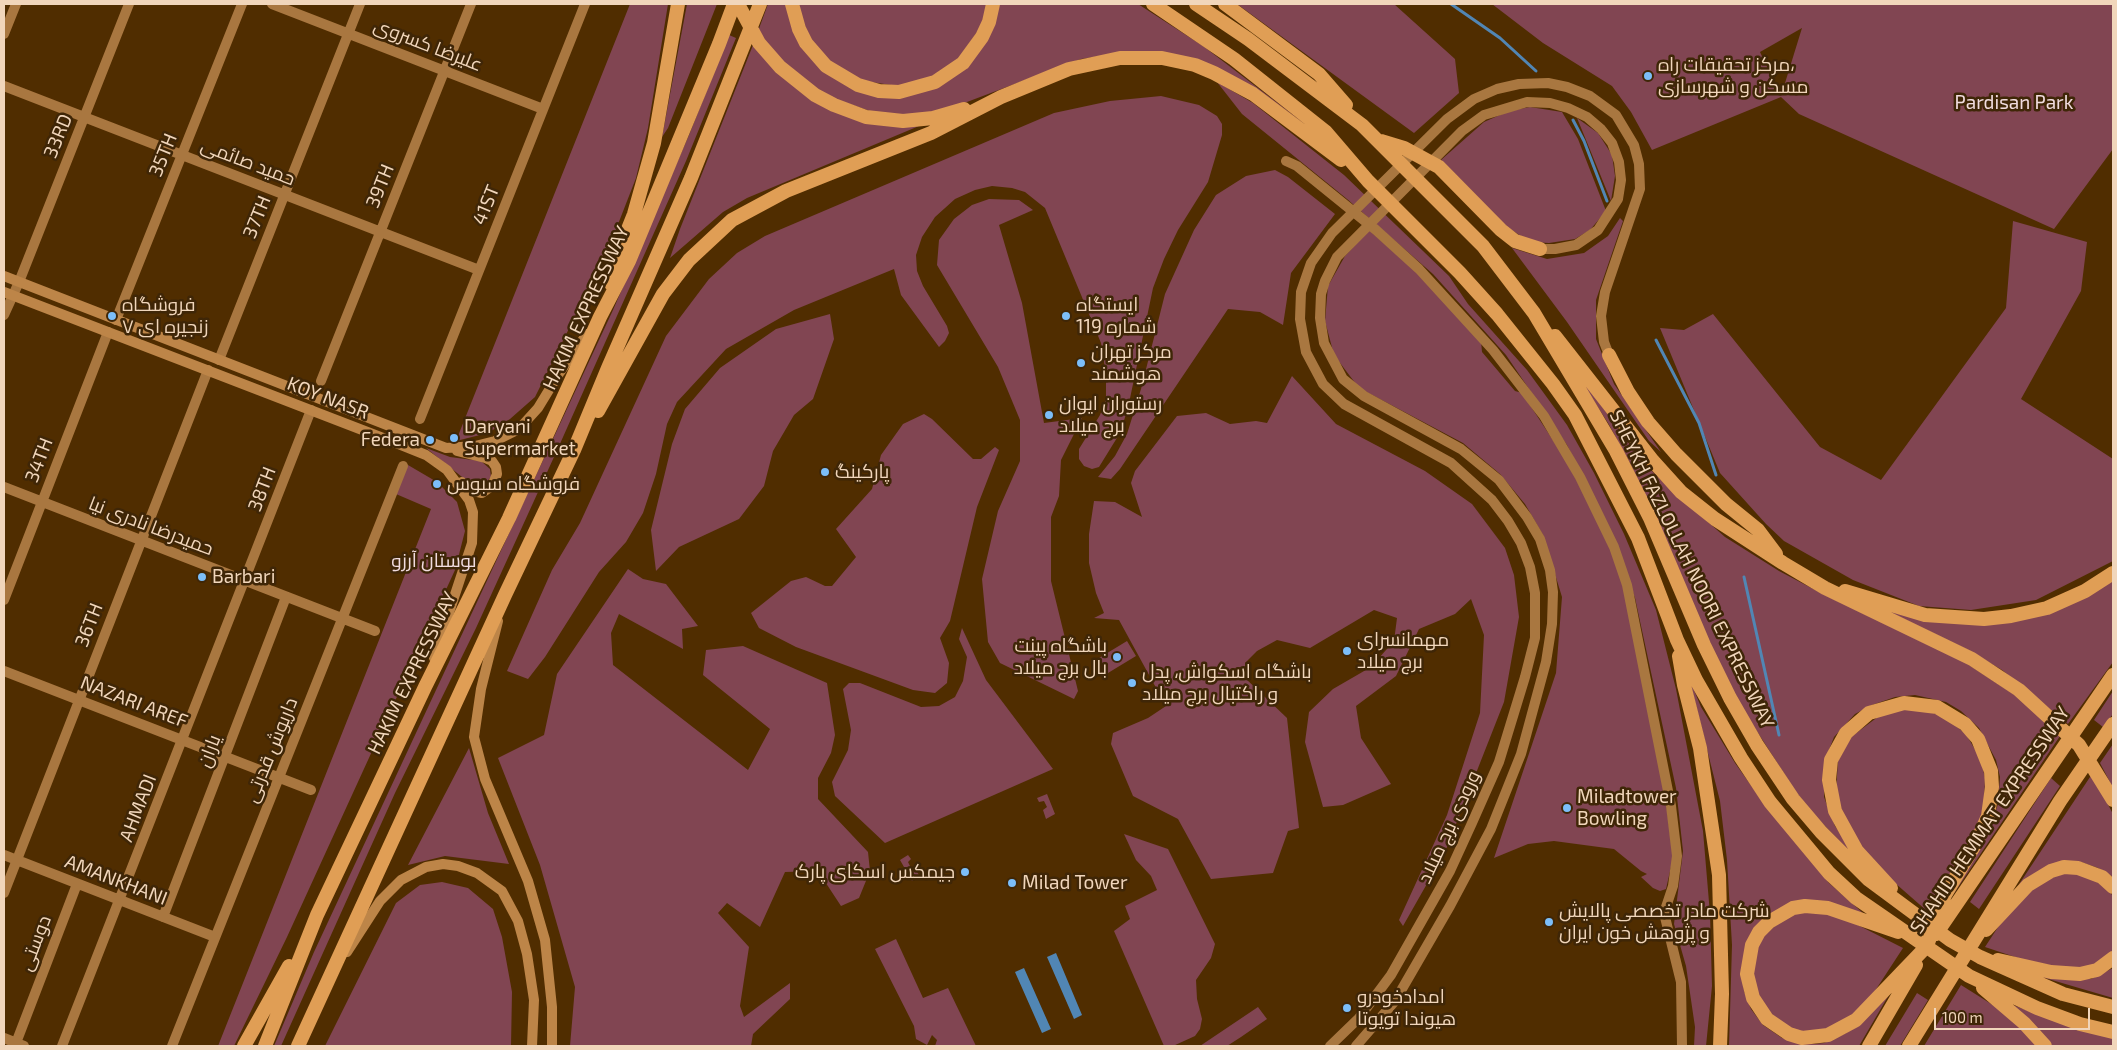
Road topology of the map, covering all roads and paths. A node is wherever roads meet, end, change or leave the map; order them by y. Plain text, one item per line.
1 (16, 4) edge
2 (129, 4) edge
3 (242, 4) edge
4 (272, 4) edge
5 (360, 4) edge
6 (470, 4) edge
7 (585, 4) edge
8 (678, 4) edge
9 (734, 4) edge
10 (738, 4) edge
11 (760, 4) edge
12 (792, 4) edge
13 (993, 4) edge
14 (1153, 4) edge
15 (1196, 4) edge
16 (1225, 4) edge
17 (348, 33) junction
18 (4, 34) edge
19 (444, 70) junction
20 (4, 86) edge
21 (1001, 97) junction
22 (543, 108) junction
23 (84, 117) junction
24 (1362, 125) junction
25 (1378, 140) junction
26 (182, 155) junction
27 (1286, 161) dead end
28 (1368, 181) junction
29 (285, 195) junction
30 (380, 232) junction
31 (1540, 249) joint
32 (479, 270) junction
33 (4, 276) edge
34 (19, 282) junction
35 (8, 294) edge
36 (607, 302) junction
37 (1534, 312) junction
38 (4, 315) edge
39 (600, 317) junction
40 (116, 320) junction
41 (108, 332) junction
42 (1609, 355) joint
43 (219, 360) junction
44 (208, 370) junction
45 (321, 381) dead end
46 (311, 410) junction
47 (420, 419) dead end
48 (446, 448) junction
49 (1461, 449) junction
50 (574, 450) junction
51 (1451, 463) junction
52 (403, 466) dead end
53 (447, 470) junction
54 (4, 487) edge
55 (42, 502) junction
56 (141, 541) junction
57 (1783, 563) junction
58 (2113, 573) edge
59 (245, 581) junction
60 (1825, 588) junction
61 (505, 595) junction
62 (286, 597) junction
63 (4, 600) edge
64 (342, 619) junction
65 (375, 631) dead end
66 (1677, 640) junction
67 (4, 670) edge
68 (2113, 674) edge
69 (424, 687) junction
70 (79, 700) junction
71 (2111, 728) edge
72 (183, 740) junction
73 (225, 757) junction
74 (279, 778) junction
75 (311, 790) dead end
76 (2113, 800) edge
77 (4, 855) edge
78 (16, 860) junction
79 (77, 884) junction
80 (2113, 887) edge
81 (4, 893) edge
82 (120, 901) junction
83 (1906, 906) junction
84 (317, 915) junction
85 (164, 917) junction
86 (1989, 922) junction
87 (1912, 936) junction
88 (215, 938) junction
89 (1927, 946) junction
90 (1980, 957) junction
91 (2113, 958) edge
92 (334, 972) junction
93 (1970, 976) junction
94 (1900, 983) junction
95 (1383, 987) junction
96 (1395, 1001) junction
97 (1935, 1005) junction
98 (2113, 1007) edge
99 (1359, 1018) junction
100 (1371, 1030) junction
101 (2113, 1032) edge
102 (4, 1038) edge
103 (20, 1045) edge
104 (62, 1046) edge
105 (172, 1046) edge
106 (244, 1046) edge
107 (265, 1046) edge
108 (298, 1046) edge
109 (306, 1046) edge
110 (532, 1046) edge
111 (552, 1046) edge
112 (1330, 1046) edge
113 (1356, 1046) edge
114 (1682, 1046) edge
115 (1720, 1046) edge
116 (1869, 1046) edge
117 (1910, 1046) edge
118 (1919, 1046) edge
119 (2045, 1046) edge

1 - 18 street
2 - 23 street, 33RD
3 - 26 street, 35TH
4 - 17 street, علیرضا کسروی
5 - 17 street, 37TH
6 - 19 street, 39TH
7 - 22 street, 41ST
8 - 36 highway
9 - 36 highway, HAKIM EXPRESSWAY
10 - 21 highway
11 - 50 highway
12 - 13 highway
14 - 28 highway, SHEYKH FAZLOLLAH NOORI EXPRESSWAY
15 - 24 highway, SHEYKH FAZLOLLAH NOORI EXPRESSWAY
16 - 24 highway
17 - 19 street, علیرضا کسروی
17 - 29 street, 37TH
19 - 22 street, علیرضا کسروی
19 - 30 street, 39TH
20 - 23 street, حمید صائمی
21 - 28 highway
21 - 50 highway
22 - 32 street, 41ST
23 - 26 street, حمید صائمی
23 - 34 street, 33RD
24 - 25 highway, SHEYKH FAZLOLLAH NOORI EXPRESSWAY
25 - 31 highway
25 - 37 highway, SHEYKH FAZLOLLAH NOORI EXPRESSWAY
26 - 29 street, حمید صائمی
26 - 40 street, 35TH
27 - 114 street
28 - 66 highway, SHEYKH FAZLOLLAH NOORI EXPRESSWAY
29 - 30 street, حمید صائمی
29 - 43 street, 37TH
30 - 32 street, حمید صائمی
30 - 45 street, 39TH
31 - 49 street
32 - 47 street, 41ST
33 - 34 main road, KOY NASR
34 - 35 street, 33RD
34 - 40 main road, KOY NASR
35 - 38 street, 33RD
35 - 41 main road, KOY NASR
36 - 39 highway, HAKIM EXPRESSWAY
37 - 57 highway
37 - 83 highway, SHEYKH FAZLOLLAH NOORI EXPRESSWAY
39 - 48 main road, KOY NASR
39 - 69 highway, HAKIM EXPRESSWAY
40 - 43 main road, KOY NASR
41 - 44 main road, KOY NASR
41 - 55 street, 34TH
42 - 51 street, ورودی برج میلاد
42 - 57 highway
43 - 48 main road, KOY NASR
44 - 46 main road, KOY NASR
44 - 56 street, 36TH
46 - 53 main road, KOY NASR
46 - 59 street, 38TH
48 - 53 main road
49 - 51 street
49 - 96 street
50 - 61 highway
51 - 95 street, ورودی برج میلاد
52 - 64 street, داریوش قدرتی
53 - 69 main road, KOY NASR
54 - 55 street, حمیدرضا نادری نیا
55 - 56 street, حمیدرضا نادری نیا
55 - 63 street, 34TH
56 - 59 street, حمیدرضا نادری نیا
56 - 70 street, 36TH
57 - 60 highway
58 - 60 highway
59 - 62 street, حمیدرضا نادری نیا
59 - 72 street, AHMADI
60 - 76 highway
61 - 92 highway
61 - 111 main road
62 - 64 street, حمیدرضا نادری نیا
62 - 73 street, یاران
64 - 65 street, حمیدرضا نادری نیا
64 - 74 street, داریوش قدرتی
66 - 87 highway, SHEYKH FAZLOLLAH NOORI EXPRESSWAY
66 - 115 highway
67 - 70 street, NAZARI AREF
68 - 89 highway, SHAHID HEMMAT EXPRESSWAY
69 - 84 highway, HAKIM EXPRESSWAY
70 - 72 street, NAZARI AREF
70 - 78 street, 36TH
71 - 86 highway
72 - 73 street, NAZARI AREF
72 - 82 street, AHMADI
73 - 74 street, NAZARI AREF
73 - 85 street, یاران
74 - 75 street, NAZARI AREF
74 - 88 street, داریوش قدرتی
77 - 78 street, AMANKHANI
78 - 79 street, AMANKHANI
78 - 81 street, 36TH
79 - 82 street, AMANKHANI
79 - 103 street, دوستی
80 - 86 highway
82 - 85 street, AMANKHANI
82 - 104 street, AHMADI
83 - 89 highway
83 - 90 highway, SHEYKH FAZLOLLAH NOORI EXPRESSWAY
84 - 106 highway
84 - 107 highway, HAKIM EXPRESSWAY
85 - 88 street, AMANKHANI
86 - 97 highway
87 - 93 highway, SHEYKH FAZLOLLAH NOORI EXPRESSWAY
87 - 94 highway
88 - 105 street, داریوش قدرتی
89 - 94 highway, SHAHID HEMMAT EXPRESSWAY
90 - 91 highway
90 - 98 highway, SHEYKH FAZLOLLAH NOORI EXPRESSWAY
92 - 108 highway
92 - 109 highway
92 - 110 main road
93 - 101 highway, SHEYKH FAZLOLLAH NOORI EXPRESSWAY
93 - 119 highway
94 - 116 highway
95 - 96 street
95 - 99 street, ورودی برج میلاد
96 - 100 street
97 - 117 highway
97 - 118 highway
99 - 100 street
99 - 112 street, ورودی برج میلاد
100 - 113 street
102 - 103 street

